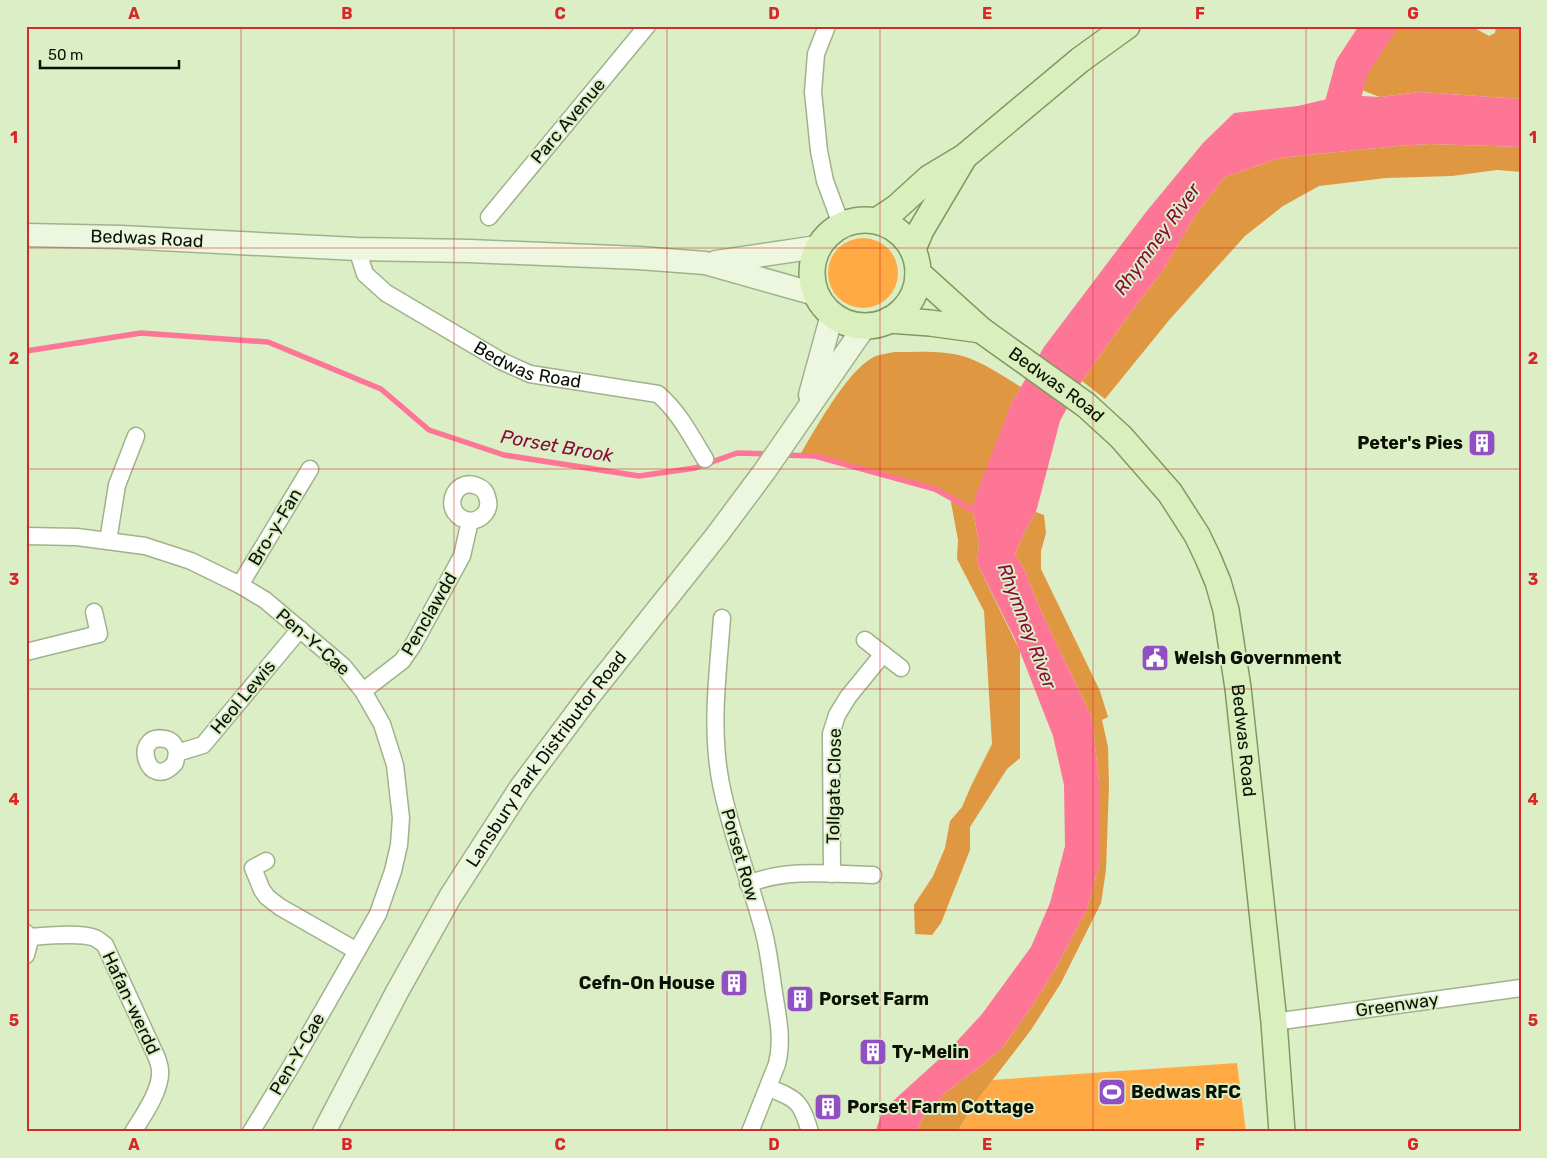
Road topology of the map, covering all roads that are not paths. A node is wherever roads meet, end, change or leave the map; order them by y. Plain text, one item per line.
1 (647, 26) edge
2 (827, 26) edge
3 (1127, 26) edge
4 (964, 157) junction
5 (489, 217) dead end
6 (878, 220) junction
7 (841, 224) junction
8 (26, 235) edge
9 (817, 247) junction
10 (357, 249) junction
11 (913, 249) junction
12 (705, 263) junction
13 (918, 273) junction
14 (815, 294) junction
15 (832, 315) junction
16 (889, 320) junction
17 (866, 326) junction
18 (981, 330) junction
19 (806, 410) junction
20 (136, 436) dead end
21 (705, 459) dead end
22 (310, 469) dead end
23 (470, 521) dead end
24 (26, 536) edge
25 (108, 541) junction
26 (240, 585) junction
27 (94, 612) dead end
28 (722, 618) dead end
29 (300, 629) junction
30 (865, 640) dead end
31 (26, 652) edge
32 (883, 654) junction
33 (901, 668) dead end
34 (364, 691) junction
35 (178, 752) dead end
36 (266, 860) dead end
37 (832, 874) junction
38 (874, 875) dead end
39 (748, 884) junction
40 (27, 935) edge
41 (357, 951) junction
42 (26, 955) edge
43 (1521, 988) edge
44 (1274, 1022) junction
45 (769, 1088) junction
46 (133, 1132) edge
47 (251, 1132) edge
48 (324, 1132) edge
49 (750, 1132) edge
50 (810, 1132) edge
51 (1282, 1132) edge

1 - 5 street, Parc Avenue
2 - 7 street
3 - 4 main road
4 - 6 main road
4 - 11 main road
6 - 7 main road
6 - 11 main road
7 - 9 main road
8 - 10 street, Bedwas Road
9 - 12 street
9 - 14 main road
10 - 12 street, Bedwas Road
10 - 21 street, Bedwas Road
11 - 13 main road
12 - 14 street
13 - 16 main road
13 - 18 main road, Bedwas Road
14 - 15 main road
15 - 17 main road
15 - 19 street, Lansbury Park Distributor Road
16 - 17 main road
16 - 18 main road, Bedwas Road
17 - 19 street, Lansbury Park Distributor Road
18 - 44 main road, Bedwas Road
19 - 48 street, Lansbury Park Distributor Road
20 - 25 street
22 - 26 street, Bro-y-Fan
23 - 34 street, Penclawdd
24 - 25 street, Pen-Y-Cae
25 - 26 street, Pen-Y-Cae
26 - 29 street, Pen-Y-Cae
27 - 31 street
28 - 39 street, Porset Row
29 - 34 street, Pen-Y-Cae
29 - 35 street, Heol Lewis
30 - 32 street
32 - 33 street
32 - 37 street, Tollgate Close
34 - 41 street, Pen-Y-Cae
36 - 41 street
37 - 38 street
37 - 39 street
39 - 45 street, Porset Row
40 - 42 street, Hafan-werdd
40 - 46 street, Hafan-werdd
41 - 47 street, Pen-Y-Cae
43 - 44 street, Greenway
44 - 51 main road, Bedwas Road
45 - 49 street, Porset Row
45 - 50 street

